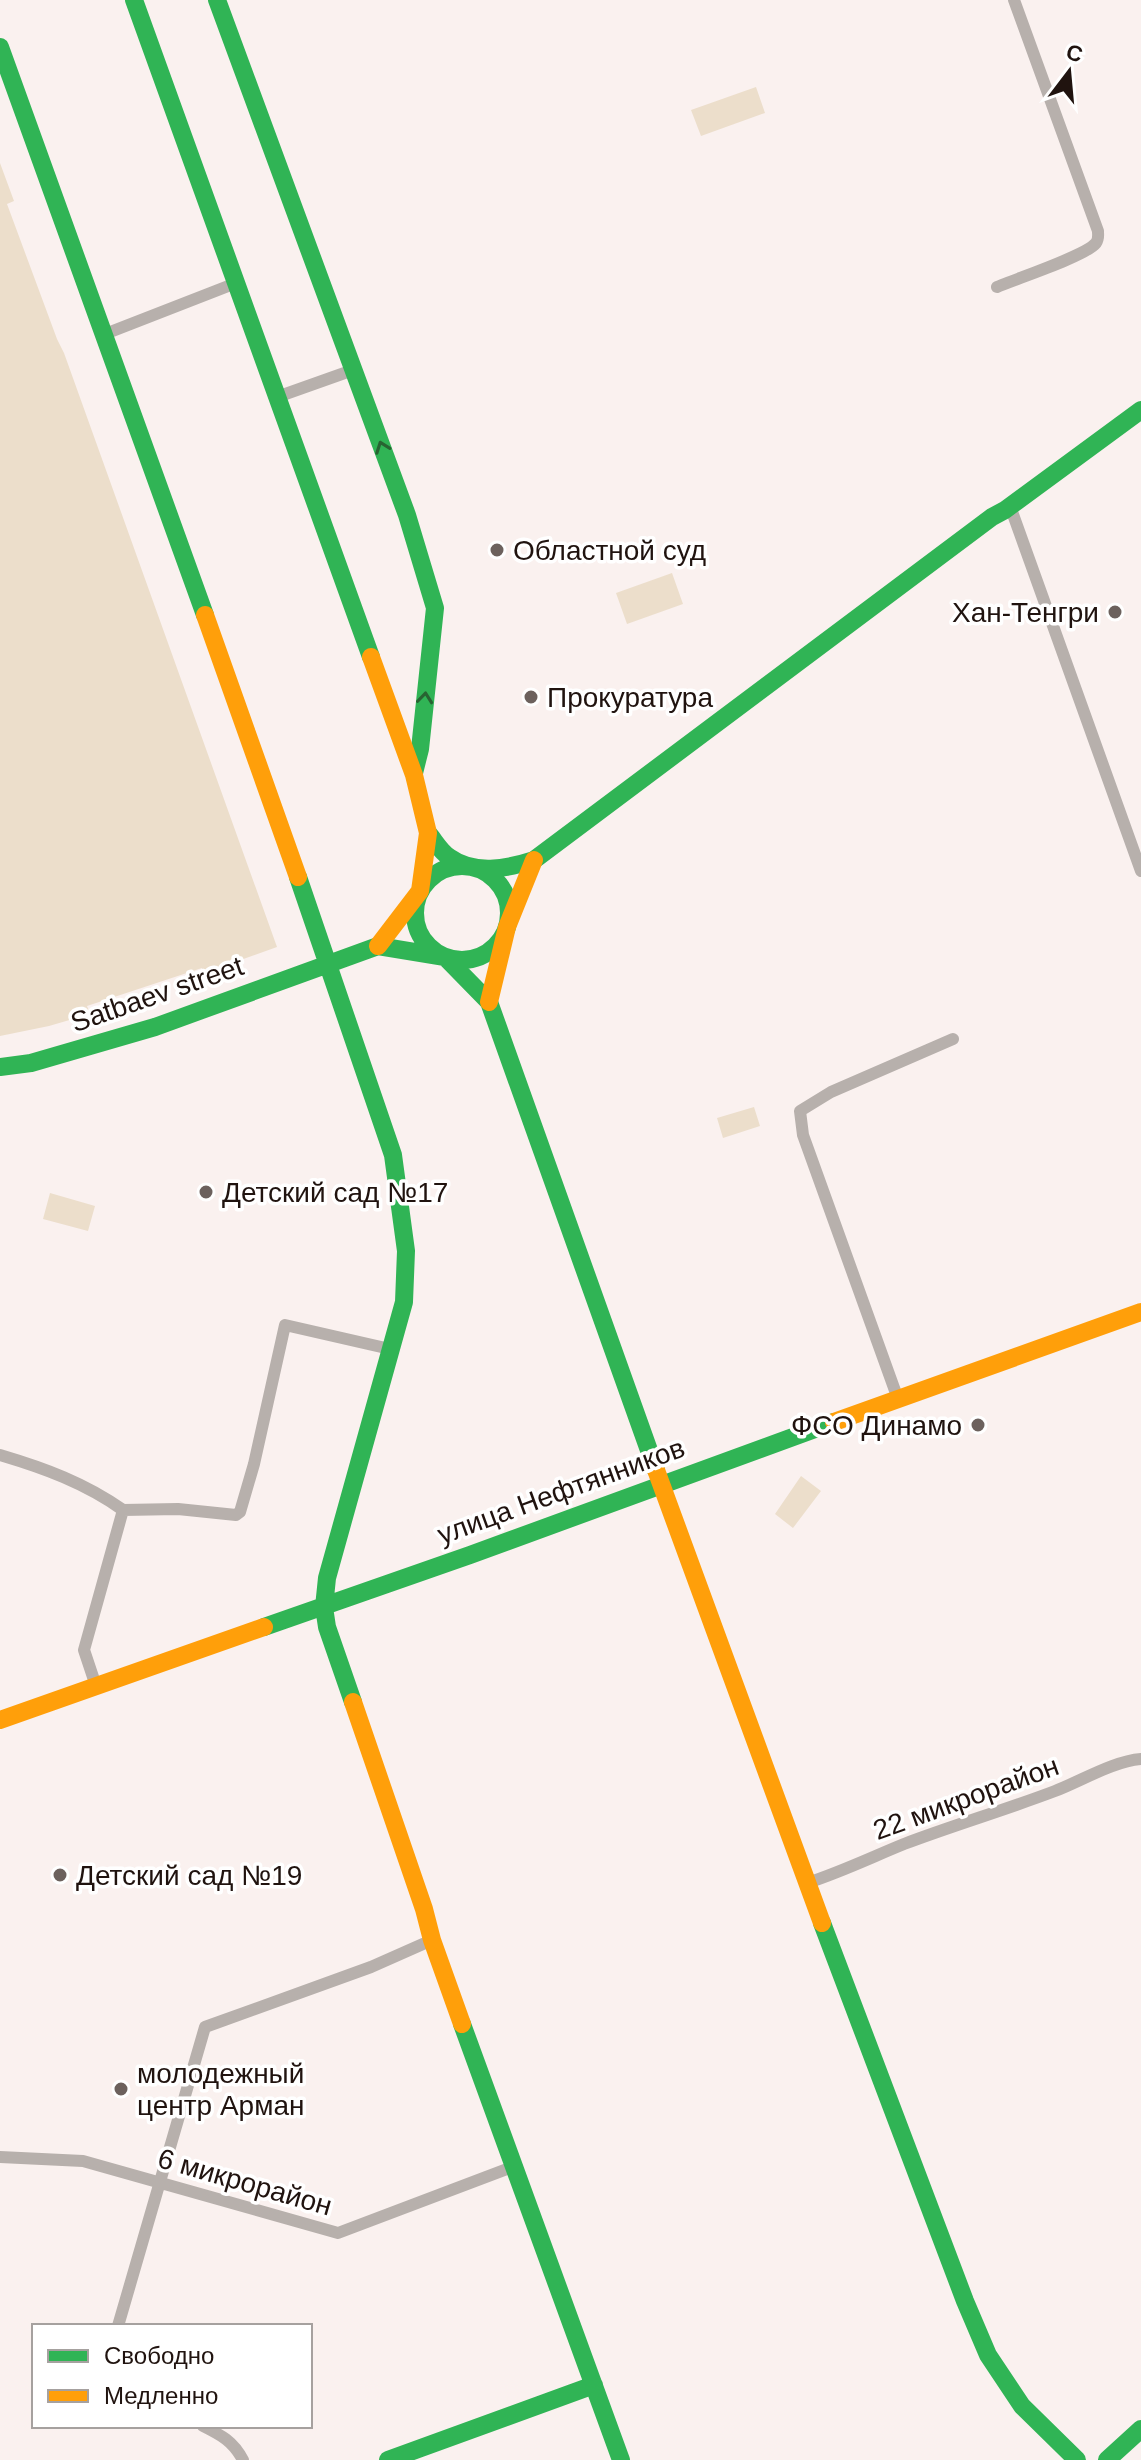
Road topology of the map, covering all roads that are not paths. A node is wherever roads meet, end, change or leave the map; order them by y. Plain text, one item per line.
1 (134, 0) edge
2 (217, 0) edge
3 (1014, 0) edge
4 (0, 47) edge
5 (236, 283) junction
6 (997, 287) dead end
7 (105, 334) junction
8 (353, 370) junction
9 (277, 397) junction
10 (1141, 410) edge
11 (1008, 508) junction
12 (414, 775) junction
13 (428, 833) junction
14 (534, 860) junction
15 (480, 870) junction
16 (1141, 871) edge
17 (420, 891) junction
18 (507, 927) junction
19 (378, 946) junction
20 (445, 957) junction
21 (329, 964) junction
22 (489, 1002) junction
23 (953, 1039) dead end
24 (0, 1067) edge
25 (1141, 1312) edge
26 (390, 1349) junction
27 (898, 1399) junction
28 (0, 1455) edge
29 (661, 1484) junction
30 (123, 1510) junction
31 (324, 1607) junction
32 (96, 1686) junction
33 (0, 1720) edge
34 (1141, 1759) edge
35 (807, 1883) junction
36 (432, 1940) junction
37 (0, 2157) edge
38 (515, 2166) junction
39 (161, 2183) junction
40 (119, 2324) edge
41 (594, 2385) junction
42 (207, 2428) edge
43 (1141, 2429) edge
44 (243, 2460) edge
45 (388, 2460) edge
46 (621, 2460) edge
47 (1077, 2460) edge
48 (1107, 2460) edge

1 - 5 main road
2 - 8 main road
3 - 6 street
4 - 7 main road
5 - 7 street
5 - 9 main road
7 - 21 main road
8 - 9 street
12 -> 8 main road
9 - 12 main road
10 - 11 main road
11 - 14 main road
11 - 16 street
12 - 13 main road
13 - 15 main road
13 - 17 main road
14 - 15 main road
14 - 18 main road
15 - 17 main road
15 - 18 main road
17 - 19 main road
17 - 20 main road
18 - 20 main road
18 - 22 main road
19 - 20 main road
19 - 21 main road
20 - 22 main road
21 - 24 main road, Satbaev street
21 - 26 main road
22 - 29 main road
23 - 27 street
25 - 27 main road, улица Нефтянников
26 - 30 street
26 - 31 main road
27 - 29 main road, улица Нефтянников
28 - 30 street
29 - 31 main road, улица Нефтянников
29 - 35 main road
30 - 32 street
31 - 32 main road, улица Нефтянников
31 - 36 main road
32 - 33 main road, улица Нефтянников
34 - 35 street, 22 микрорайон
35 - 47 main road
36 - 38 main road
36 - 39 street
37 - 39 street, 6 микрорайон
38 - 39 street, 6 микрорайон
38 - 41 main road
39 - 40 street
41 - 45 main road
41 - 46 main road
42 - 44 street
43 - 48 main road

